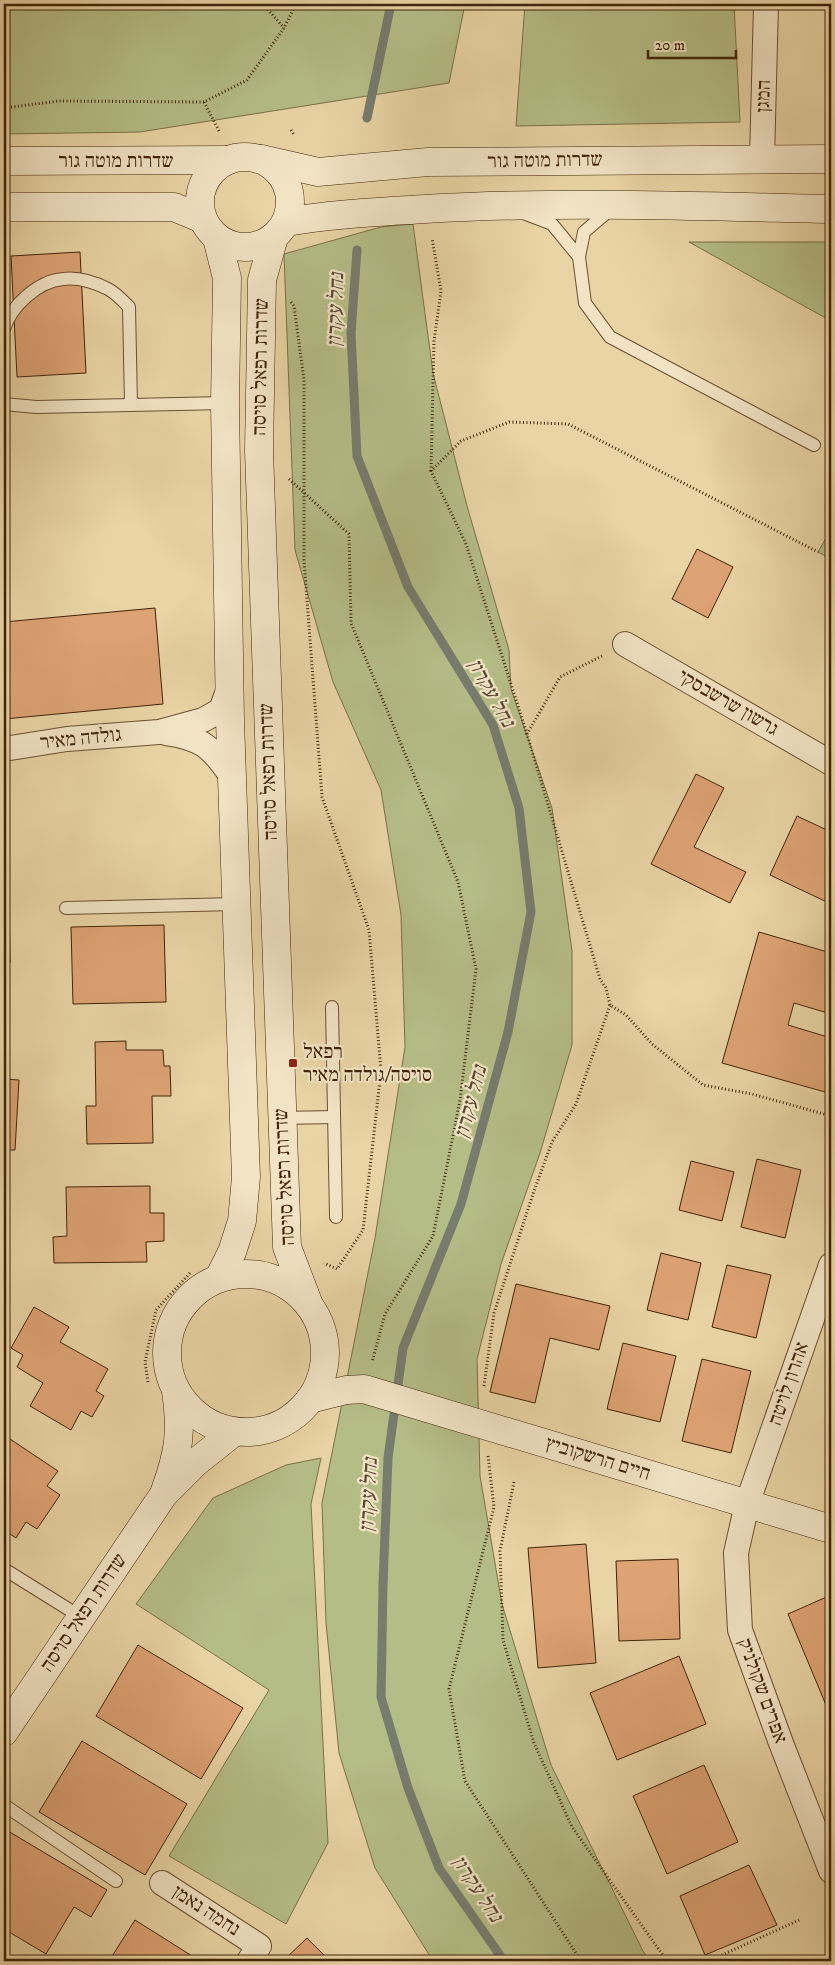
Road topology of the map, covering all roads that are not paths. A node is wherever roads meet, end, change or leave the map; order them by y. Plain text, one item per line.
1 (766, 4) edge
2 (762, 158) junction
3 (231, 159) junction
4 (261, 159) junction
5 (831, 159) edge
6 (4, 161) edge
7 (618, 204) junction
8 (500, 205) junction
9 (4, 207) edge
10 (831, 209) edge
11 (210, 229) junction
12 (280, 230) junction
13 (579, 257) junction
14 (4, 329) edge
15 (225, 402) junction
16 (4, 404) edge
17 (131, 405) junction
18 (814, 445) dead end
19 (625, 644) road end
20 (229, 688) junction
21 (159, 732) junction
22 (4, 749) edge
23 (831, 763) edge
24 (232, 777) junction
25 (236, 904) junction
26 (66, 908) dead end
27 (332, 1007) dead end
28 (334, 1117) junction
29 (282, 1118) junction
30 (336, 1217) dead end
31 (831, 1265) edge
32 (207, 1272) junction
33 (309, 1305) junction
34 (325, 1352) junction
35 (364, 1389) junction
36 (163, 1391) junction
37 (310, 1400) junction
38 (234, 1432) junction
39 (164, 1494) junction
40 (747, 1504) junction
41 (831, 1529) edge
42 (4, 1569) edge
43 (81, 1617) junction
44 (4, 1732) edge
45 (4, 1805) edge
46 (831, 1871) edge
47 (116, 1881) dead end
48 (162, 1882) dead end
49 (249, 1961) edge

1 - 2 street, המגן
2 - 4 street, שדרות מוטה גור
2 - 5 street, שדרות מוטה גור
3 - 4 street
3 - 6 street, שדרות מוטה גור
3 - 11 street
4 - 12 street
7 - 8 street
7 - 10 street
7 - 13 lane
8 - 12 street
8 - 13 lane
9 - 11 street
11 - 12 street
11 - 15 street, שדרות רפאל סויסה
12 - 29 street, שדרות רפאל סויסה
13 - 18 lane
14 - 17 lane
15 - 17 lane
15 - 20 street, שדרות רפאל סויסה
16 - 17 lane
19 - 23 street, גרשון שרשבסקי
20 - 21 street, גולדה מאיר
20 - 24 street, שדרות רפאל סויסה
21 - 22 street, גולדה מאיר
21 - 24 street, גולדה מאיר
24 - 25 street, שדרות רפאל סויסה
25 - 26 lane
25 - 32 street, שדרות רפאל סויסה
27 - 28 lane
28 - 29 lane
28 - 30 lane
29 - 33 street, שדרות רפאל סויסה
31 - 40 street, אהרון לויטה
32 - 33 street
32 - 36 street
33 - 34 street
34 - 35 street, חיים הרשקוביץ
34 - 37 street
35 - 37 street, חיים הרשקוביץ
35 - 40 street, חיים הרשקוביץ
36 - 38 street
36 - 39 street, שדרות רפאל סויסה
37 - 38 street
38 - 39 street, שדרות רפאל סויסה
39 - 43 street, שדרות רפאל סויסה
40 - 41 street, חיים הרשקוביץ
40 - 46 street, אפרים שקולניק
42 - 43 lane
43 - 44 street, שדרות רפאל סויסה
45 - 47 lane
48 - 49 street, נחמה נאמן

